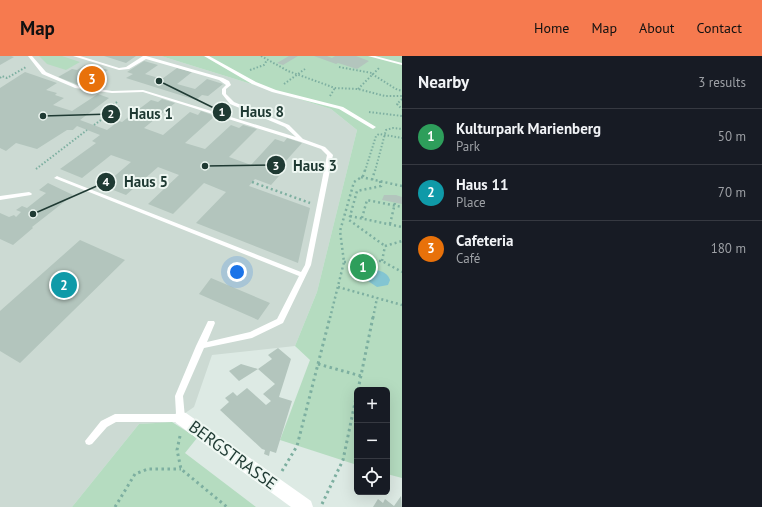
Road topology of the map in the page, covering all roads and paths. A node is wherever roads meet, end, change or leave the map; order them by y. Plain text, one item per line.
1 (30, 56) edge
2 (75, 56) edge
3 (206, 56) edge
4 (261, 56) edge
5 (370, 56) edge
6 (267, 60) junction
7 (35, 62) junction
8 (402, 64) edge
9 (339, 67) dead end
10 (305, 69) dead end
11 (373, 73) dead end
12 (239, 74) junction
13 (298, 74) junction
14 (0, 78) edge
15 (358, 89) junction
16 (274, 91) junction
17 (402, 92) edge
18 (402, 96) edge
19 (121, 99) dead end
20 (402, 99) edge
21 (341, 108) junction
22 (402, 110) edge
23 (402, 116) edge
24 (94, 125) dead end
25 (373, 127) dead end
26 (402, 129) edge
27 (87, 130) dead end
28 (385, 135) junction
29 (402, 138) edge
30 (303, 140) junction
31 (36, 168) dead end
32 (361, 177) junction
33 (57, 178) dead end
34 (372, 180) junction
35 (380, 181) junction
36 (252, 182) dead end
37 (402, 186) edge
38 (29, 194) dead end
39 (0, 198) edge
40 (395, 204) junction
41 (320, 206) junction
42 (402, 207) edge
43 (350, 216) junction
44 (362, 218) junction
45 (390, 224) junction
46 (402, 227) edge
47 (402, 241) edge
48 (385, 246) junction
49 (382, 261) junction
50 (344, 262) junction
51 (402, 272) edge
52 (304, 275) junction
53 (338, 287) junction
54 (378, 298) junction
55 (402, 304) edge
56 (211, 323) dead end
57 (200, 346) junction
58 (318, 364) junction
59 (361, 376) junction
60 (358, 387) edge
61 (354, 406) edge
62 (181, 423) junction
63 (89, 441) dead end
64 (181, 469) junction
65 (273, 484) junction
66 (115, 507) edge
67 (227, 507) edge
68 (305, 507) edge
69 (320, 507) edge

1 - 7 lane
2 - 30 lane
3 - 12 lane
4 - 6 path
5 - 8 lane
6 - 12 path
6 - 13 path
7 - 14 path
7 - 30 lane
9 - 11 path
10 - 13 path
12 - 16 lane
13 - 15 path
13 - 16 path
15 - 17 path
15 - 18 path
16 - 21 lane
19 - 24 path
20 - 22 path
21 - 23 path
21 - 25 lane
26 - 28 path
27 - 31 path
28 - 29 path
28 - 32 path
28 - 34 path
30 - 41 lane
32 - 34 path
32 - 50 path
33 - 52 lane
34 - 35 path
35 - 37 path
35 - 43 path
36 - 41 path
38 - 39 lane
40 - 42 path
40 - 44 path
40 - 45 path
41 - 52 lane
43 - 44 path
43 - 48 path
44 - 45 path
45 - 46 path
47 - 48 path
48 - 49 path
49 - 50 path
49 - 51 path
50 - 53 path
52 - 57 lane
53 - 54 path
53 - 58 path
54 - 55 path
54 - 59 path
56 - 57 lane
57 - 62 lane
58 - 59 path
58 - 65 path
59 - 60 path
61 - 69 path
62 - 63 lane
62 - 64 path
62 - 65 street, BERGSTRASSE
64 - 66 path
64 - 67 path
65 - 68 street, BERGSTRASSE

